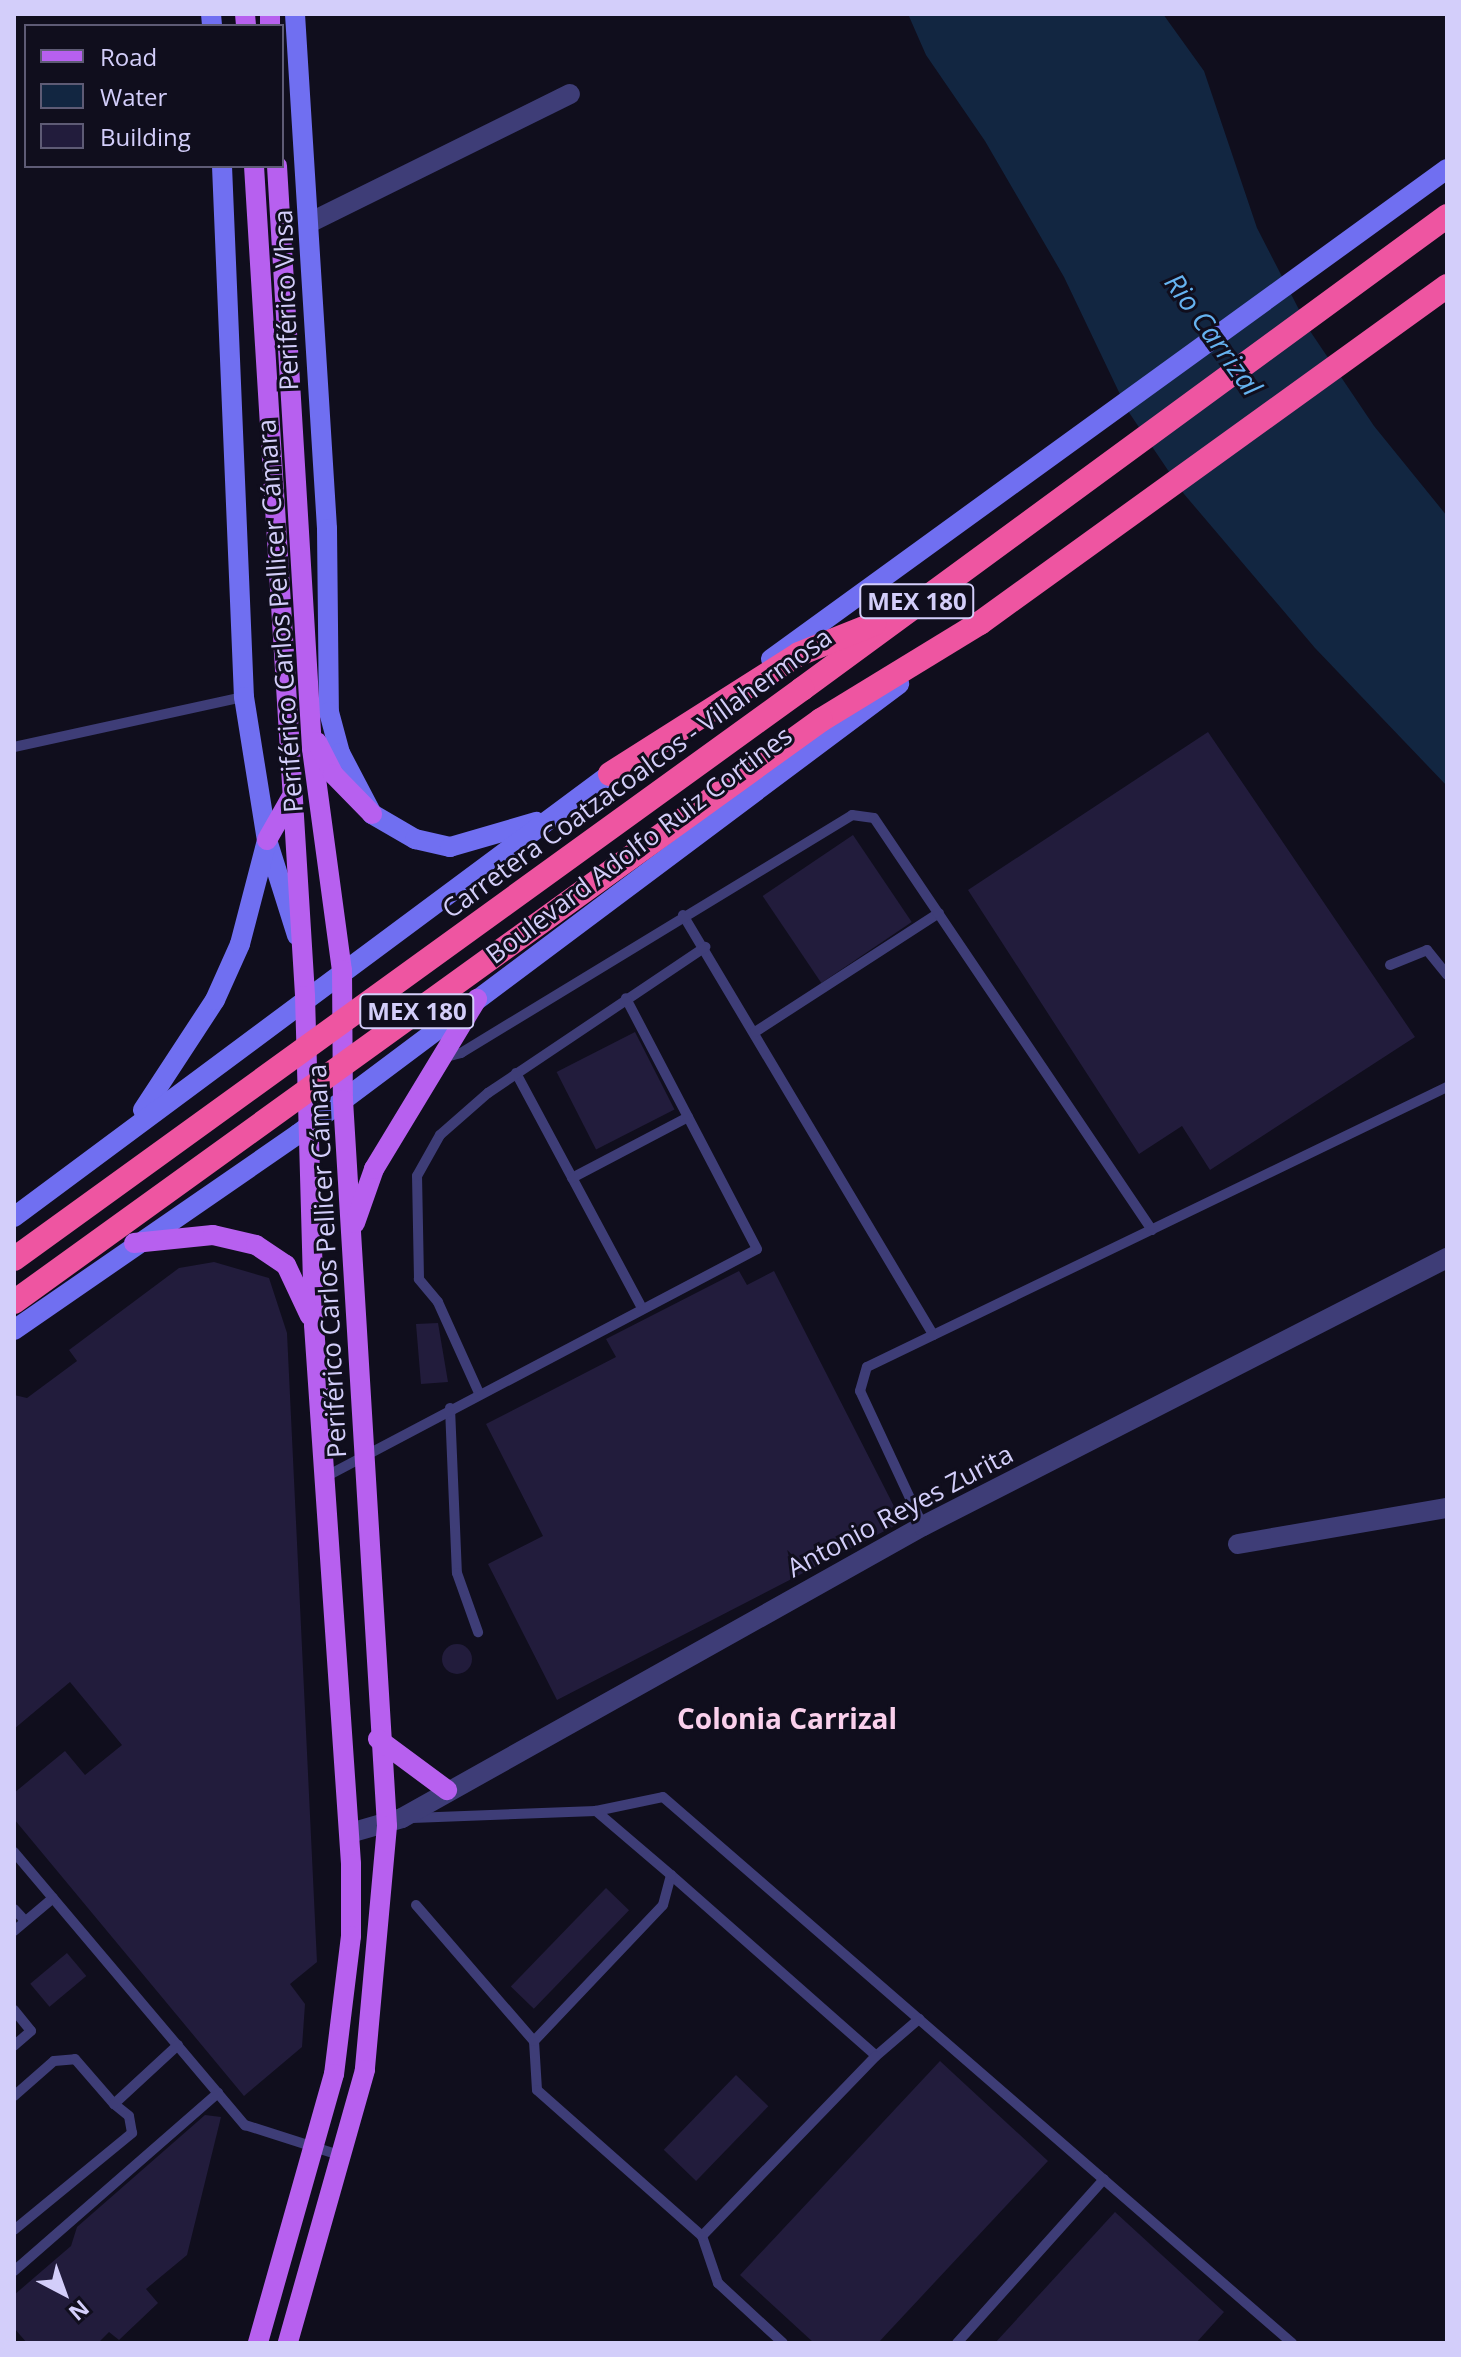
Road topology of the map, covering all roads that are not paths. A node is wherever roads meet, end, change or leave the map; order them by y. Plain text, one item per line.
1 (295, 14) edge
2 (570, 94) dead end
3 (222, 168) edge
4 (254, 168) edge
5 (277, 168) edge
6 (1447, 169) edge
7 (1442, 220) edge
8 (309, 223) junction
9 (1447, 286) edge
10 (902, 612) junction
11 (980, 623) junction
12 (244, 697) junction
13 (311, 730) junction
14 (14, 747) edge
15 (610, 774) junction
16 (291, 798) junction
17 (372, 814) junction
18 (551, 817) junction
19 (267, 840) junction
20 (939, 913) junction
21 (683, 915) junction
22 (300, 941) junction
23 (705, 947) junction
24 (1390, 965) dead end
25 (342, 970) junction
26 (1447, 975) edge
27 (305, 996) junction
28 (626, 998) junction
29 (477, 999) junction
30 (755, 1032) junction
31 (437, 1060) junction
32 (516, 1073) junction
33 (1447, 1087) edge
34 (343, 1100) junction
35 (688, 1117) junction
36 (132, 1125) junction
37 (307, 1126) junction
38 (572, 1178) junction
39 (14, 1217) edge
40 (1152, 1230) junction
41 (351, 1235) junction
42 (134, 1243) junction
43 (1447, 1258) edge
44 (14, 1259) edge
45 (14, 1302) edge
46 (642, 1308) junction
47 (314, 1325) junction
48 (14, 1330) edge
49 (933, 1335) junction
50 (479, 1393) junction
51 (450, 1408) junction
52 (363, 1453) junction
53 (325, 1477) junction
54 (1447, 1508) edge
55 (923, 1526) junction
56 (1238, 1544) dead end
57 (478, 1632) dead end
58 (378, 1739) junction
59 (447, 1790) junction
60 (596, 1811) junction
61 (394, 1822) junction
62 (350, 1833) junction
63 (14, 1852) edge
64 (671, 1875) junction
65 (53, 1898) junction
66 (416, 1905) dead end
67 (14, 1909) edge
68 (25, 1921) junction
69 (14, 1931) edge
70 (14, 2010) edge
71 (919, 2019) junction
72 (534, 2041) junction
73 (178, 2045) junction
74 (14, 2046) edge
75 (876, 2056) junction
76 (218, 2093) junction
77 (14, 2096) edge
78 (114, 2104) junction
79 (317, 2147) junction
80 (342, 2156) junction
81 (1104, 2179) junction
82 (14, 2230) edge
83 (702, 2236) junction
84 (14, 2271) edge
85 (1281, 2333) junction
86 (258, 2343) edge
87 (288, 2343) edge
88 (783, 2343) edge
89 (957, 2343) edge
90 (1272, 2343) edge
91 (1292, 2343) edge

1 - 8 street, Periférico Vhsa
2 - 8 street
3 - 12 street
4 - 16 main road, Periférico Carlos Pellicer Cámara
5 - 13 main road, Periférico Carlos Pellicer Cámara
6 - 15 street
7 - 10 highway, Carretera Coatzacoalcos - Villahermosa / MEX 180
8 - 17 street, Periférico Vhsa
9 - 11 highway, MEX 180
10 - 15 highway
10 - 44 highway, Carretera Coatzacoalcos - Villahermosa / MEX 180, bridge
11 - 29 street, Boulevard Adolfo Ruiz Cortines
11 - 45 highway, MEX 180, bridge
12 - 14 lane
12 - 19 street
13 - 17 main road
13 - 25 main road, Periférico Carlos Pellicer Cámara
15 - 18 street
16 - 19 main road
16 - 22 main road, Periférico Carlos Pellicer Cámara
17 - 18 street
18 - 25 street
19 - 22 street
19 - 36 street
20 - 21 lane
20 - 30 lane
20 - 40 lane
21 - 23 lane
21 - 31 lane
22 - 27 main road, Periférico Carlos Pellicer Cámara
23 - 28 lane
23 - 30 lane
24 - 26 lane
25 - 27 street
25 - 34 main road, Periférico Carlos Pellicer Cámara
27 - 36 street
27 - 37 main road, Periférico Carlos Pellicer Cámara
28 - 32 lane
28 - 35 lane
29 - 31 main road
29 - 34 street, Boulevard Adolfo Ruiz Cortines
30 - 49 lane
31 - 41 main road
32 - 38 lane
32 - 50 lane
33 - 40 lane
34 - 37 street, Boulevard Adolfo Ruiz Cortines
34 - 41 main road, Periférico Carlos Pellicer Cámara
35 - 38 lane
35 - 46 lane
36 - 39 street
37 - 42 street, Boulevard Adolfo Ruiz Cortines
37 - 47 main road, Periférico Carlos Pellicer Cámara
38 - 46 lane
40 - 49 lane
41 - 52 main road, Periférico Carlos Pellicer Cámara
42 - 47 main road
42 - 48 street, Boulevard Adolfo Ruiz Cortines
43 - 55 street, Antonio Reyes Zurita
46 - 50 lane
47 - 53 main road, Periférico Carlos Pellicer Cámara
49 - 55 lane
50 - 51 lane
51 - 52 lane
51 - 57 lane
52 - 53 lane
52 - 58 main road, Periférico Carlos Pellicer Cámara
53 - 62 main road, Periférico Carlos Pellicer Cámara
54 - 56 street
55 - 59 street, Antonio Reyes Zurita
58 - 59 main road
58 - 61 main road, Periférico Carlos Pellicer Cámara
59 - 61 street, Antonio Reyes Zurita
60 - 61 lane
60 - 64 lane
60 - 71 lane
61 - 62 street
61 - 80 main road, Periférico Carlos Pellicer Cámara
62 - 79 main road
63 - 65 lane
64 - 72 lane
64 - 75 lane
65 - 68 lane
65 - 73 lane
66 - 72 lane
67 - 68 lane
68 - 69 lane
70 - 74 lane
71 - 75 lane
71 - 81 lane
72 - 83 lane
73 - 76 lane
73 - 78 lane
75 - 83 lane
76 - 79 lane
76 - 84 lane
77 - 78 lane
78 - 82 lane
79 - 80 lane
79 - 86 main road
80 - 87 main road, Periférico Carlos Pellicer Cámara
81 - 85 lane
81 - 89 lane
83 - 88 lane
85 - 90 lane
85 - 91 lane

